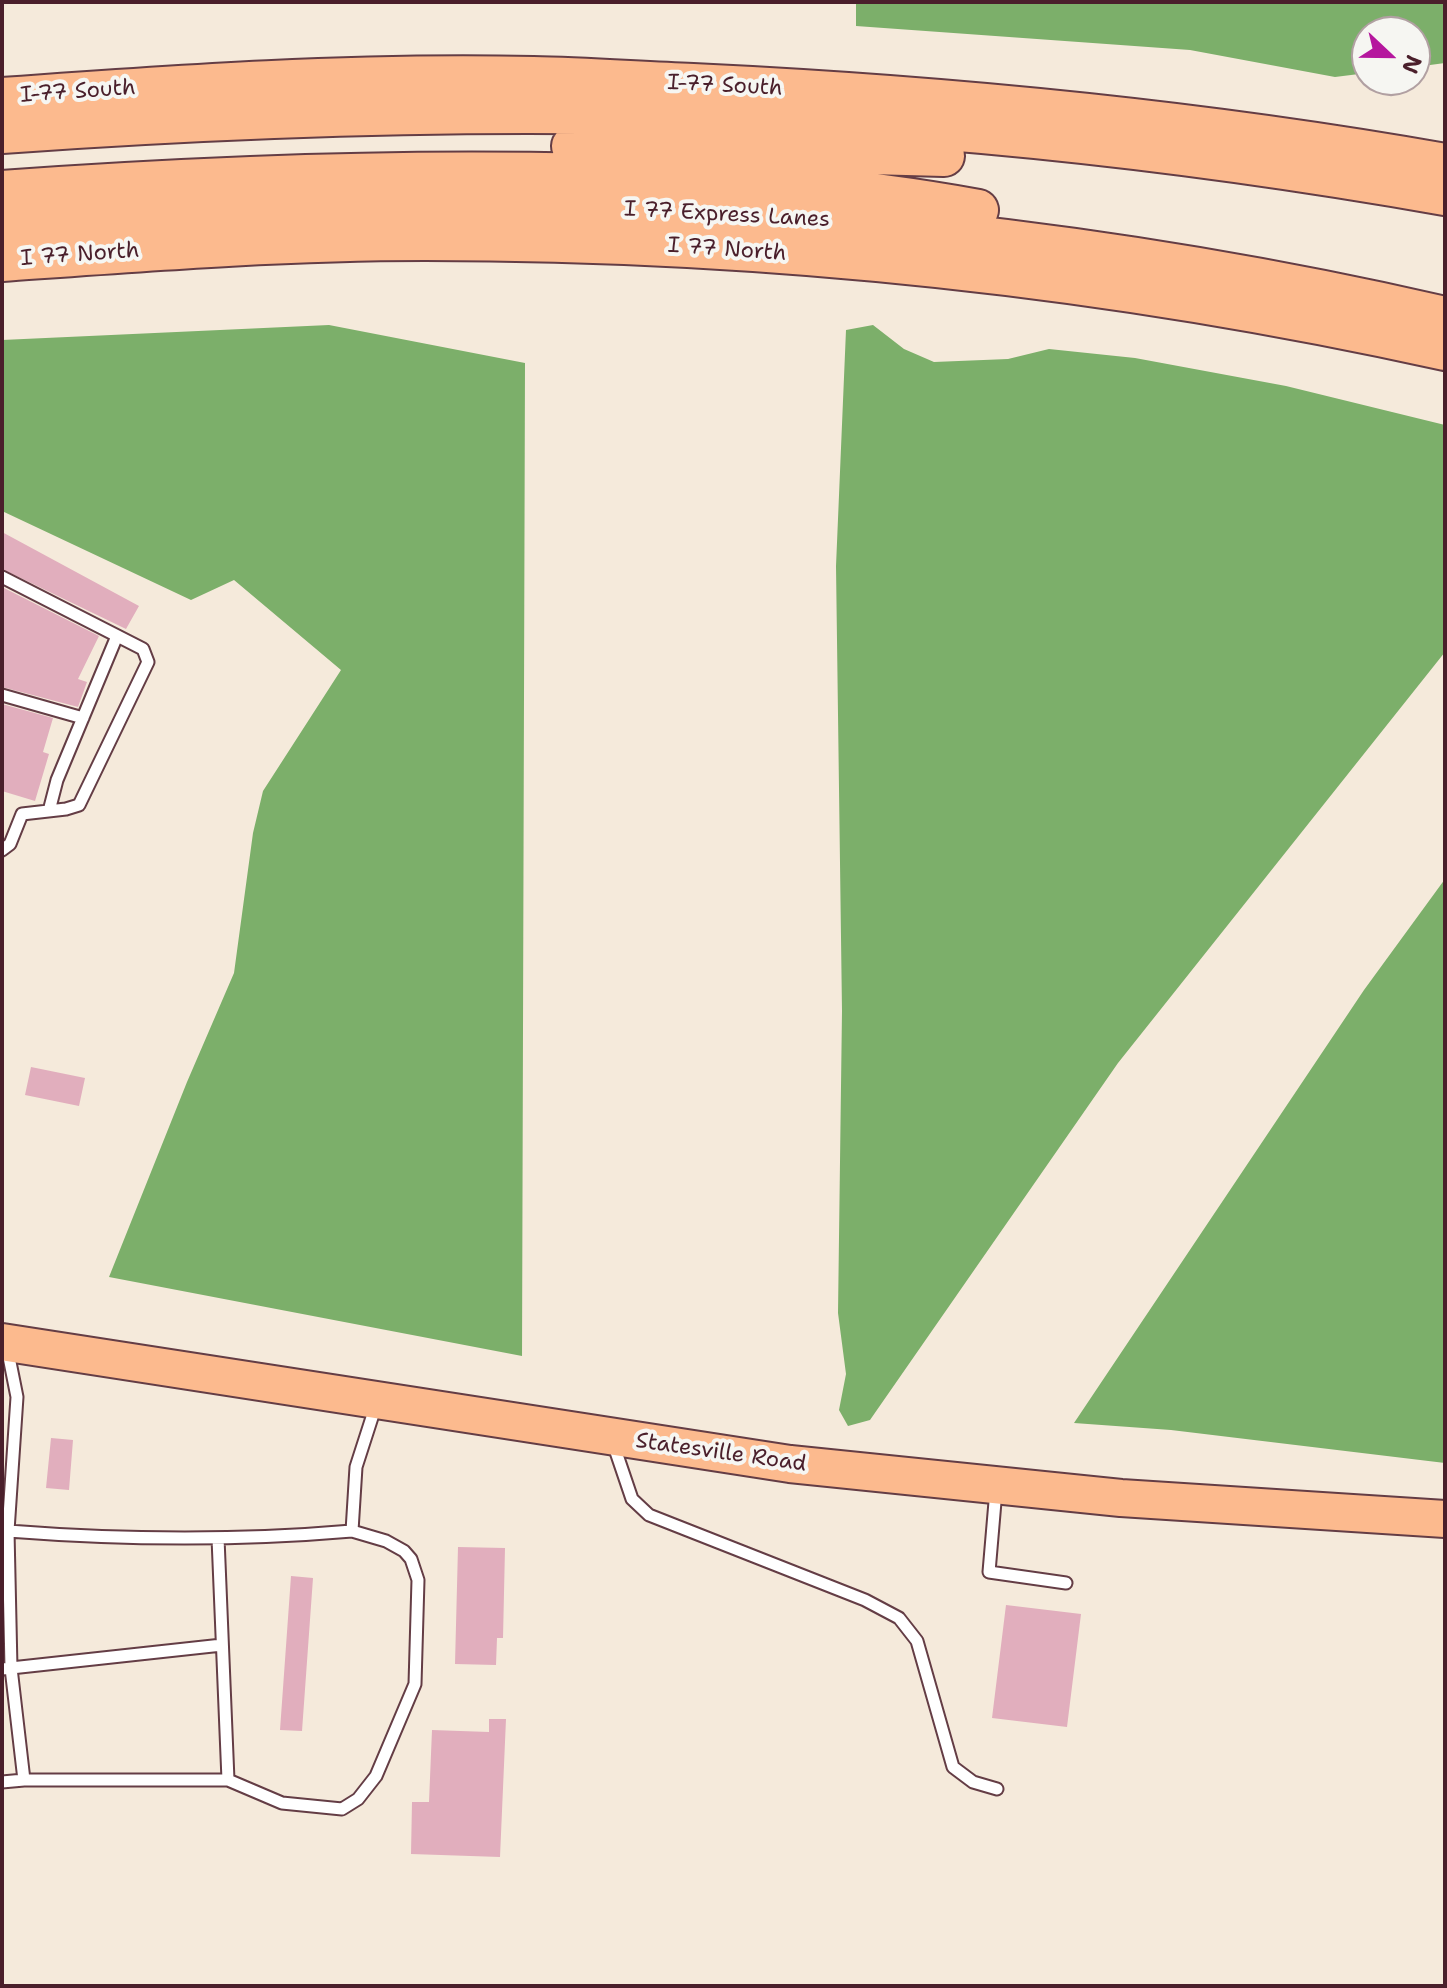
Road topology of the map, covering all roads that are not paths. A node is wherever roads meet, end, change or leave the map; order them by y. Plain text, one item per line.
1 (2, 98) edge
2 (2, 133) edge
3 (1445, 164) edge
4 (2, 168) edge
5 (1279, 168) junction
6 (2, 191) edge
7 (1445, 195) edge
8 (2, 225) edge
9 (2, 261) edge
10 (1278, 282) junction
11 (1445, 317) edge
12 (1445, 350) edge
13 (2, 577) edge
14 (117, 636) junction
15 (2, 695) edge
16 (83, 718) junction
17 (49, 811) junction
18 (2, 850) edge
19 (4, 1342) edge
20 (377, 1400) junction
21 (611, 1436) junction
22 (996, 1486) junction
23 (1445, 1519) edge
24 (8, 1531) junction
25 (352, 1531) junction
26 (218, 1538) junction
27 (1066, 1583) dead end
28 (222, 1645) junction
29 (7, 1668) edge
30 (24, 1780) junction
31 (228, 1780) junction
32 (2, 1782) edge
33 (997, 1789) dead end

1 - 3 highway, I-77 South
2 - 5 highway
4 - 5 highway
5 - 7 highway
6 - 10 highway
8 - 10 highway, I 77 Express Lanes
9 - 12 highway, I 77 North
10 - 11 highway, I 77 Express Lanes
13 - 14 lane
14 - 16 lane
14 - 17 lane
15 - 16 lane
16 - 17 lane
17 - 18 lane
19 - 20 main road, Statesville Road
19 - 24 lane
20 - 21 main road, Statesville Road
20 - 25 lane
21 - 22 main road, Statesville Road
21 - 33 lane
22 - 23 main road, Statesville Road
22 - 27 lane
24 - 26 lane
24 - 29 lane
25 - 26 lane
25 - 31 lane
26 - 28 lane
28 - 29 lane
28 - 31 lane
29 - 30 lane
30 - 31 lane
30 - 32 lane

